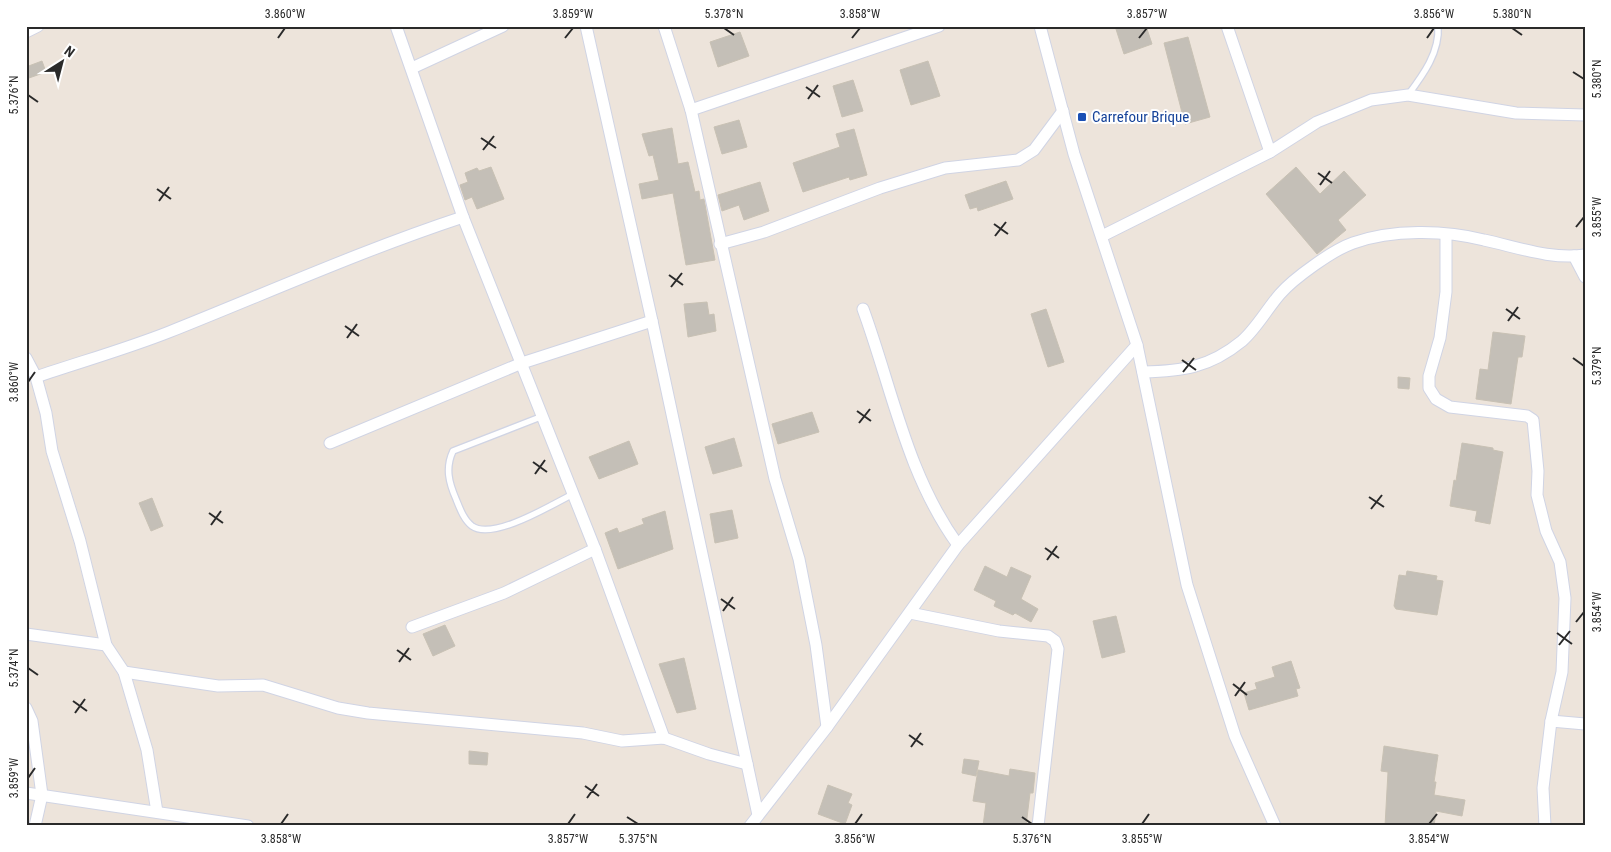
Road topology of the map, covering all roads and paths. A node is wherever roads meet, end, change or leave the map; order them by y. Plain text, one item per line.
1 (38, 26) edge
2 (396, 26) edge
3 (503, 26) edge
4 (586, 26) edge
5 (664, 26) edge
6 (939, 26) edge
7 (1040, 26) edge
8 (1228, 26) edge
9 (1438, 26) edge
10 (26, 32) edge
11 (412, 68) junction
12 (1408, 95) junction
13 (691, 110) junction
14 (1063, 111) junction
15 (1585, 115) edge
16 (1270, 152) junction
17 (463, 218) junction
18 (1446, 235) junction
19 (1102, 236) junction
20 (720, 244) junction
21 (1580, 255) edge
22 (1585, 277) edge
23 (863, 309) dead end
24 (652, 321) junction
25 (1137, 346) junction
26 (26, 358) edge
27 (522, 363) junction
28 (1143, 372) junction
29 (36, 377) junction
30 (543, 416) junction
31 (330, 443) dead end
32 (573, 493) junction
33 (958, 545) junction
34 (595, 549) junction
35 (910, 613) junction
36 (412, 626) dead end
37 (26, 634) edge
38 (106, 645) junction
39 (124, 672) junction
40 (26, 708) edge
41 (1551, 721) junction
42 (1585, 724) edge
43 (826, 727) junction
44 (664, 738) junction
45 (747, 764) junction
46 (26, 793) edge
47 (42, 795) junction
48 (157, 812) junction
49 (758, 815) junction
50 (191, 822) edge
51 (35, 826) edge
52 (248, 826) edge
53 (750, 826) edge
54 (1038, 826) edge
55 (1275, 826) edge
56 (1545, 826) edge

1 - 10 street
2 - 11 street
3 - 11 street
4 - 24 street
5 - 13 street
6 - 13 street
7 - 14 street
8 - 16 street
9 - 12 lane
11 - 17 street
12 - 15 street
12 - 16 street
13 - 20 street
14 - 19 street
14 - 20 street
16 - 19 street
17 - 27 street
17 - 29 street
18 - 21 street
18 - 28 street
18 - 41 street
19 - 25 street
20 - 43 street
21 - 22 street
23 - 33 street
24 - 27 street
24 - 45 street
25 - 28 street
25 - 33 street
26 - 29 street
27 - 30 street
27 - 31 street
28 - 55 street
29 - 38 street
30 - 32 street
30 - 32 lane
32 - 34 street
33 - 35 street
34 - 36 street
34 - 44 street
35 - 43 street
35 - 54 street
37 - 38 street
38 - 39 street
39 - 44 street
39 - 48 street
40 - 47 street
41 - 42 street
41 - 56 street
43 - 49 street
44 - 45 street
45 - 49 street
46 - 47 street
47 - 48 street
47 - 51 street
48 - 50 street
49 - 53 street
50 - 52 street

